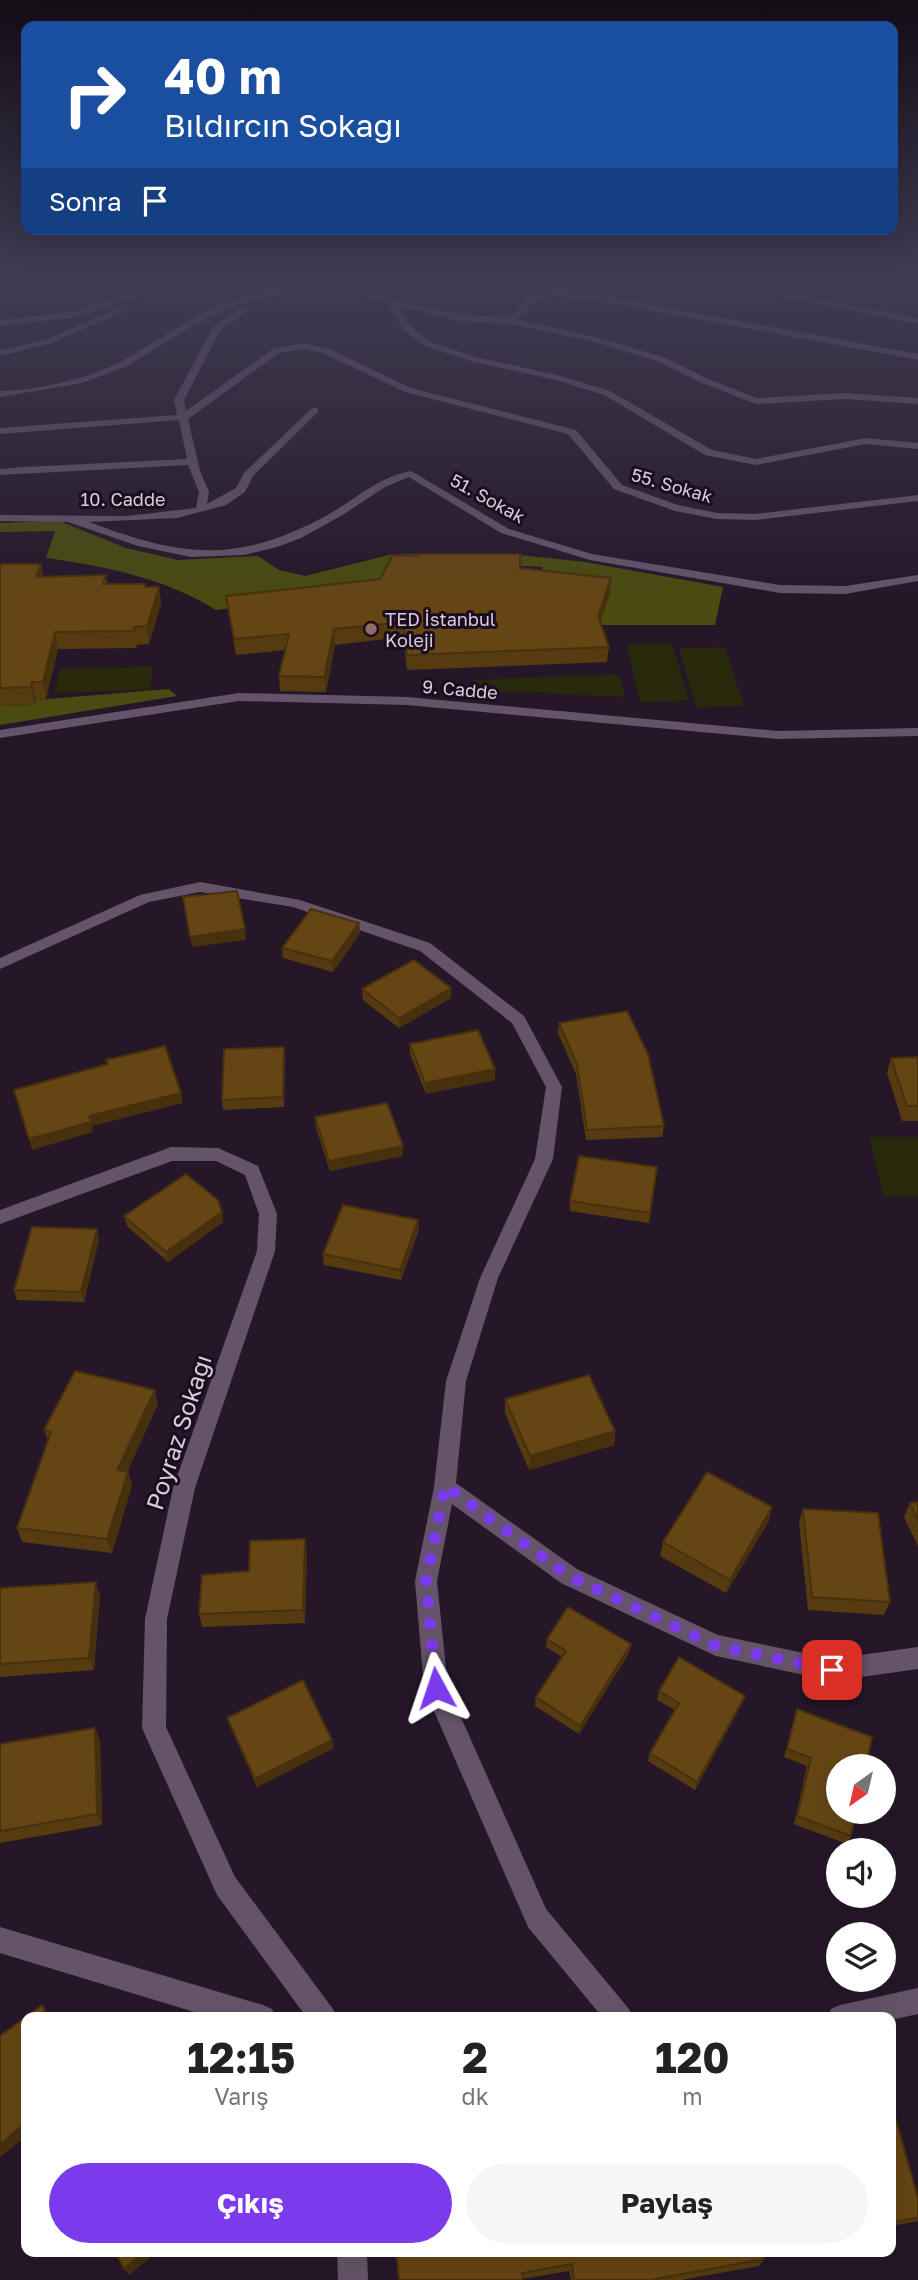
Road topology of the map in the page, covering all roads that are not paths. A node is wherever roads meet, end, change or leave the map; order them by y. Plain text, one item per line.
1 (60, 384) edge
2 (187, 384) edge
3 (229, 384) edge
4 (396, 384) edge
5 (579, 384) edge
6 (714, 384) edge
7 (0, 394) edge
8 (918, 401) edge
9 (315, 410) dead end
10 (184, 417) junction
11 (0, 431) edge
12 (918, 446) edge
13 (194, 461) junction
14 (0, 472) edge
15 (918, 498) edge
16 (201, 510) junction
17 (64, 517) junction
18 (0, 518) edge
19 (918, 578) edge
20 (918, 732) edge
21 (0, 734) edge
22 (0, 964) edge
23 (0, 1217) edge
24 (445, 1486) junction
25 (918, 1658) edge
26 (0, 1940) edge
27 (918, 2001) edge
28 (240, 2012) edge
29 (320, 2012) edge
30 (615, 2012) edge
31 (868, 2012) edge
32 (352, 2257) edge
33 (353, 2280) edge

1 - 7 street
2 - 10 street
3 - 10 street, 55. Sokak
4 - 15 street, 55. Sokak
5 - 12 street
6 - 8 street
9 - 16 street, 10. Cadde
10 - 11 street
10 - 13 street
13 - 14 street
13 - 16 street
16 - 17 street, 10. Cadde
17 - 18 street, 10. Cadde
17 - 19 street, 51. Sokak
20 - 21 street, 9. Cadde
22 - 24 street
23 - 29 street, Poyraz Sokağı
24 - 25 street
24 - 30 street
26 - 28 street
27 - 31 street
32 - 33 street

